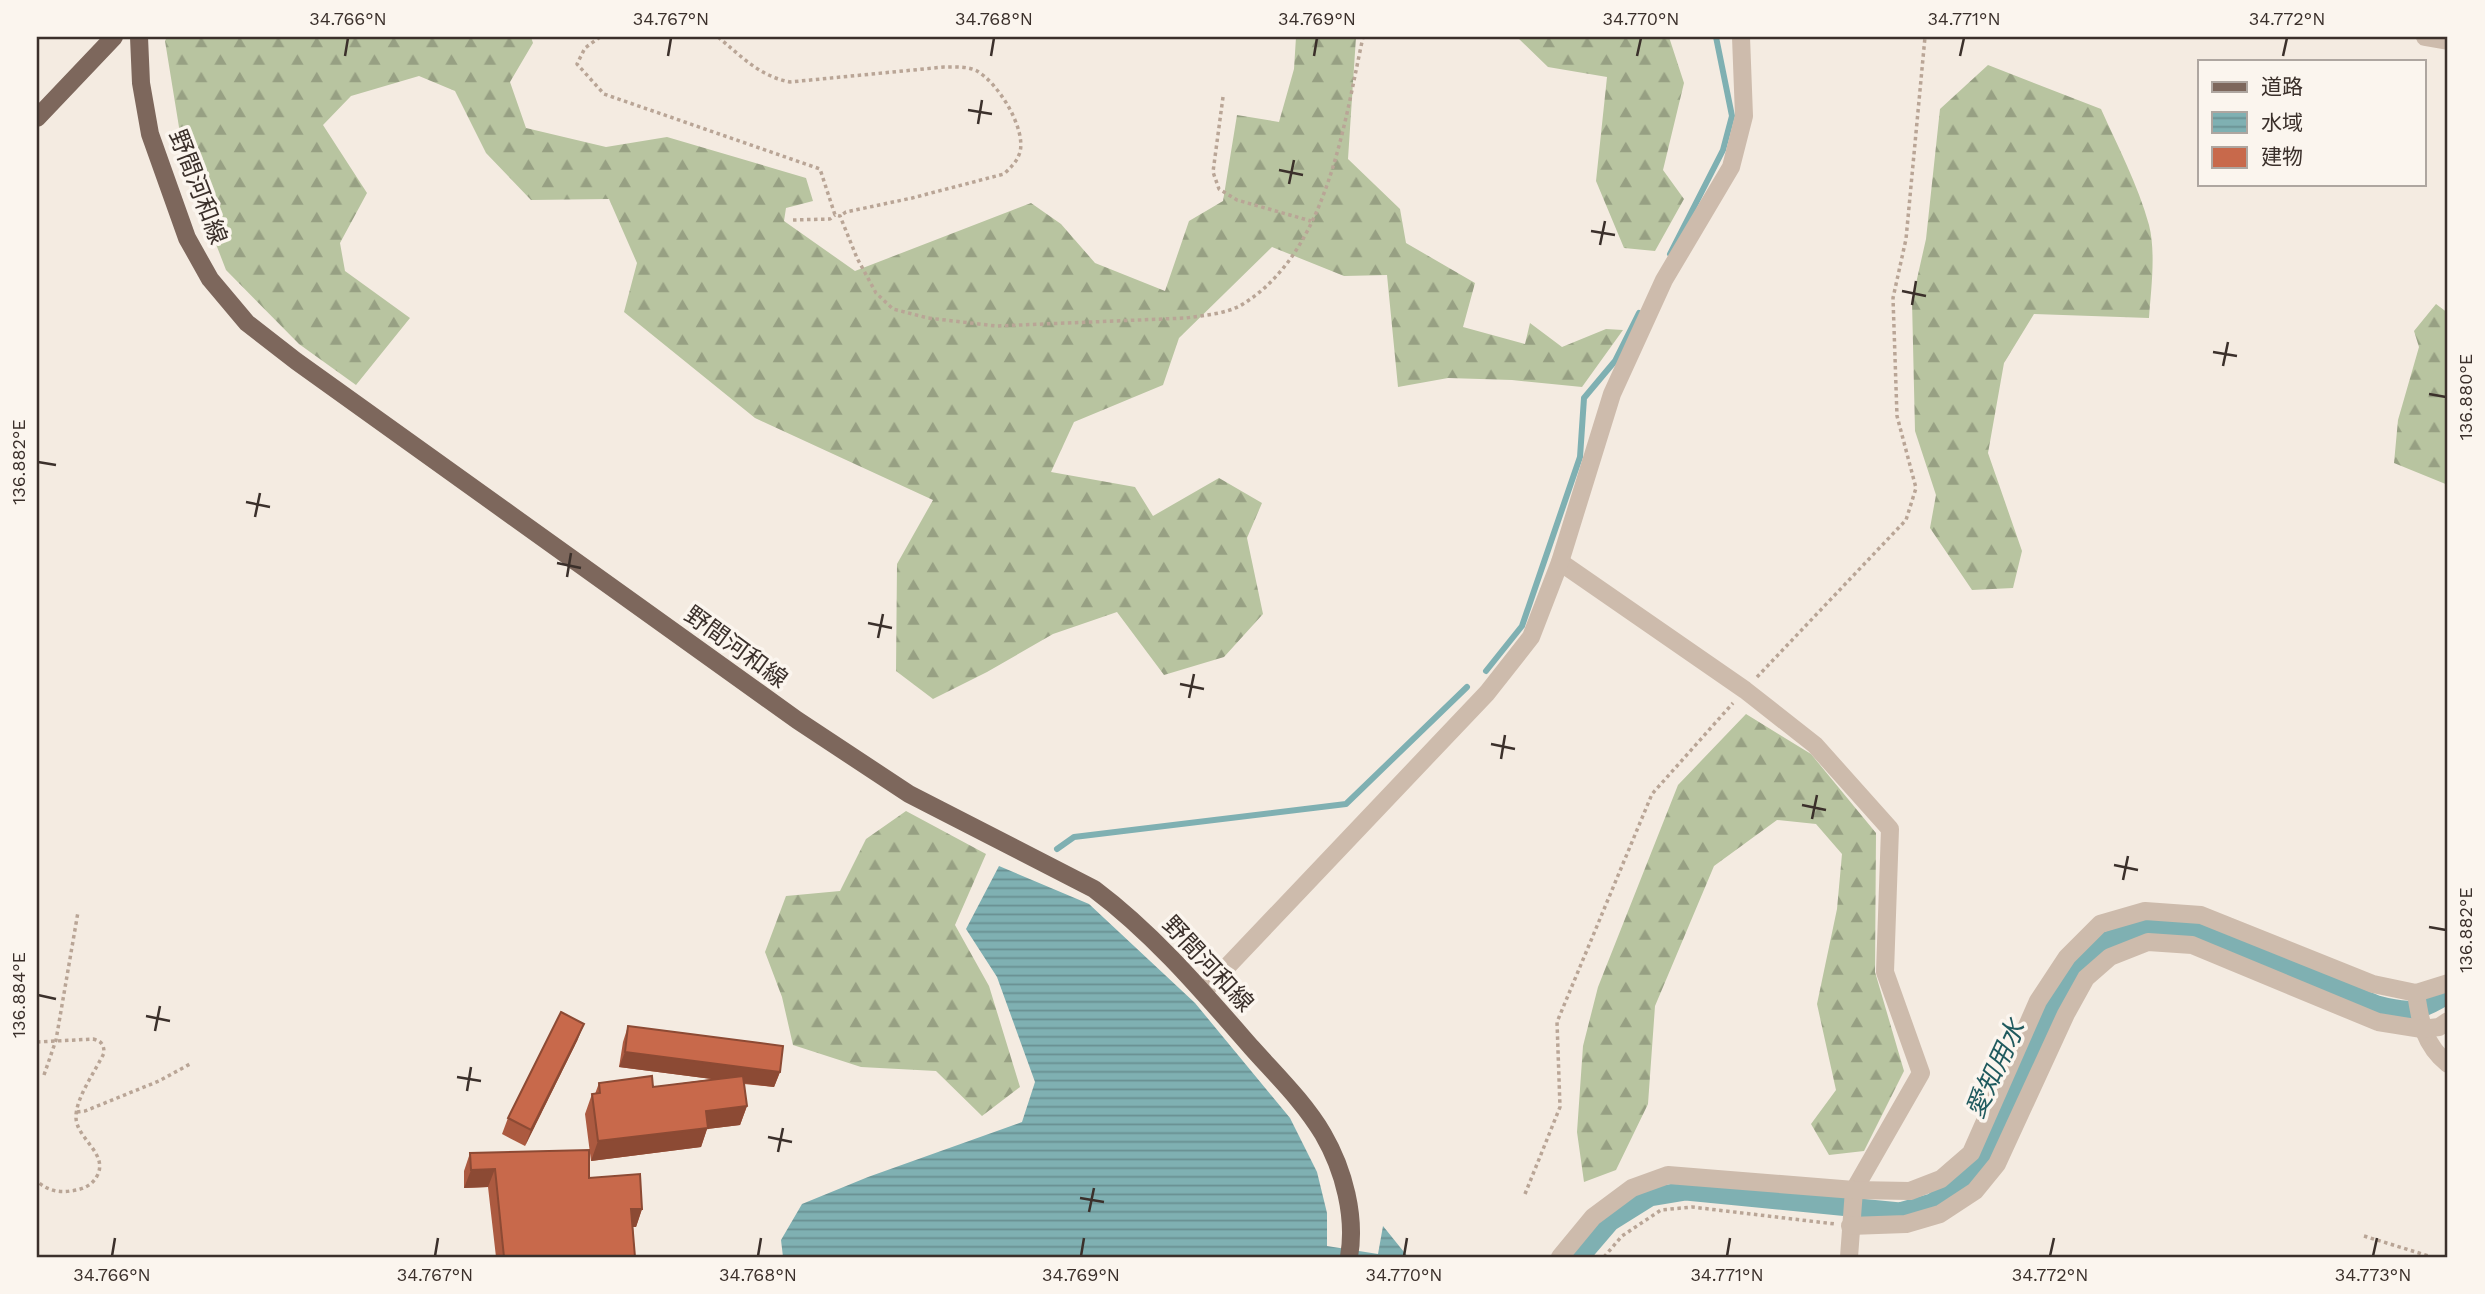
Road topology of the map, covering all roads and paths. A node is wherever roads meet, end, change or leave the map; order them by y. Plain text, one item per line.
1 (114, 37) edge
2 (139, 37) edge
3 (600, 37) edge
4 (718, 37) edge
5 (1363, 37) edge
6 (1741, 37) edge
7 (1926, 37) edge
8 (2425, 37) edge
9 (2448, 41) edge
10 (1223, 97) dead end
11 (37, 118) edge
12 (838, 215) junction
13 (793, 220) dead end
14 (1311, 221) junction
15 (1560, 562) junction
16 (1745, 690) junction
17 (78, 912) dead end
18 (2448, 983) edge
19 (1203, 992) junction
20 (2416, 993) junction
21 (2448, 1021) edge
22 (2421, 1029) junction
23 (56, 1040) junction
24 (37, 1041) edge
25 (190, 1064) dead end
26 (2448, 1064) edge
27 (44, 1075) dead end
28 (77, 1112) junction
29 (39, 1183) dead end
30 (1854, 1190) junction
31 (1525, 1194) dead end
32 (1850, 1226) junction
33 (2364, 1236) dead end
34 (1349, 1257) edge
35 (1560, 1257) edge
36 (1604, 1257) edge
37 (1849, 1257) edge
38 (2432, 1257) edge

1 - 11 main road
2 - 19 main road, 野間河和線
3 - 12 path
4 - 12 path
5 - 14 path
6 - 15 street
7 - 16 path
8 - 9 street
10 - 14 path
12 - 13 path
12 - 14 path
15 - 16 street
15 - 19 street
16 - 30 street
16 - 31 path
17 - 23 path
18 - 20 street
19 - 34 main road, 野間河和線
20 - 22 street
20 - 30 street
21 - 22 street
22 - 26 street
22 - 32 street
23 - 24 path
23 - 27 path
23 - 28 path
25 - 28 path
28 - 29 path
30 - 32 street
30 - 35 street
32 - 36 path
32 - 37 street
33 - 38 path

